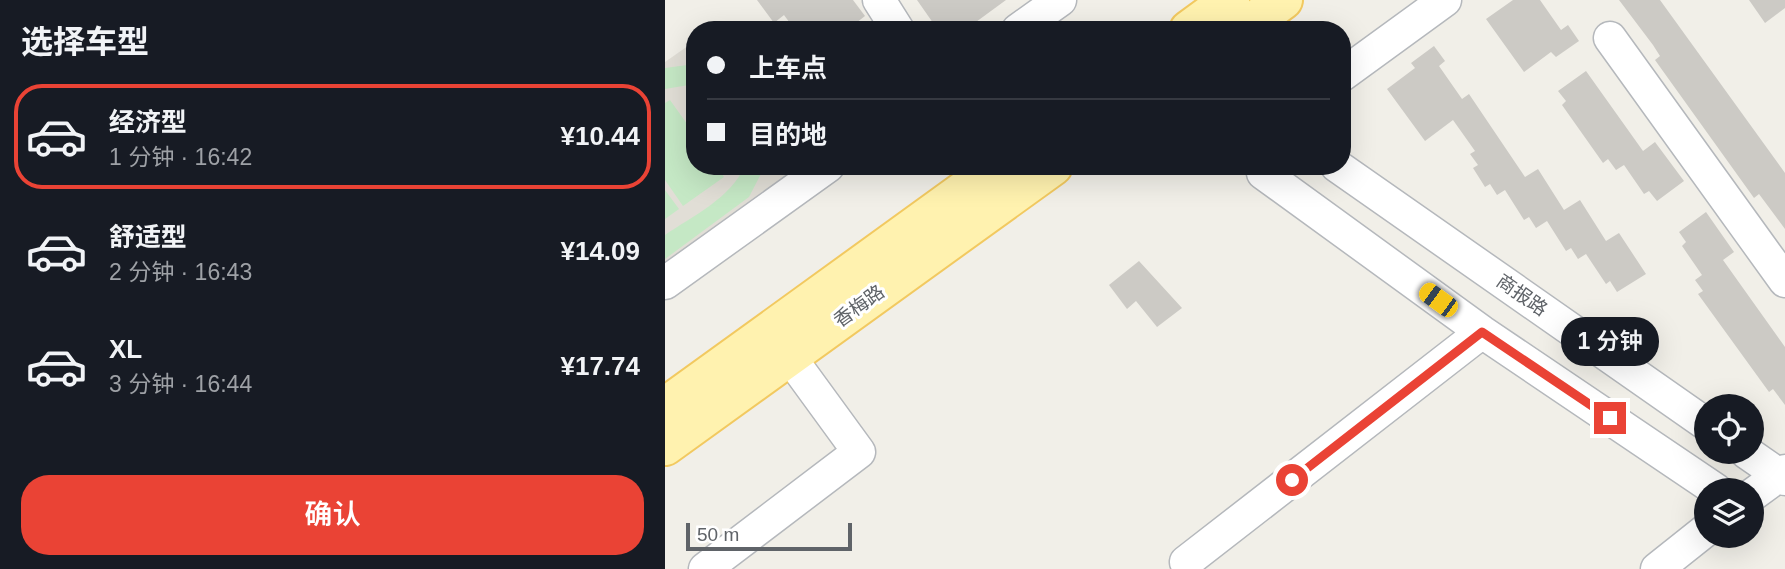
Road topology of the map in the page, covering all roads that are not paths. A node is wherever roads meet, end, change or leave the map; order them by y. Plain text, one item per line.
1 (879, 0) edge
2 (1060, 0) edge
3 (1230, 0) edge
4 (1283, 0) edge
5 (1445, 0) edge
6 (892, 21) edge
7 (1031, 21) edge
8 (1201, 21) edge
9 (1254, 21) edge
10 (1610, 38) dead end
11 (1351, 68) edge
12 (815, 175) edge
13 (983, 175) edge
14 (1040, 175) edge
15 (1265, 175) edge
16 (1350, 175) edge
17 (1785, 281) edge
18 (665, 283) edge
19 (1482, 332) junction
20 (789, 356) junction
21 (665, 407) edge
22 (1694, 416) edge
23 (665, 446) edge
24 (1764, 463) edge
25 (1783, 475) edge
26 (1698, 478) edge
27 (1764, 487) edge
28 (1694, 540) edge
29 (1187, 562) dead end
30 (705, 569) edge
31 (1657, 569) edge

1 - 6 street
2 - 7 street
3 - 8 main road
4 - 9 main road
5 - 11 street
10 - 17 street
12 - 18 street
13 - 21 main road, 香梅路
14 - 20 main road, 香梅路
15 - 19 street
16 - 22 street, 商报路
19 - 26 street
19 - 29 street
20 - 23 main road, 香梅路
20 - 30 street
24 - 25 street
25 - 27 street
28 - 31 street

